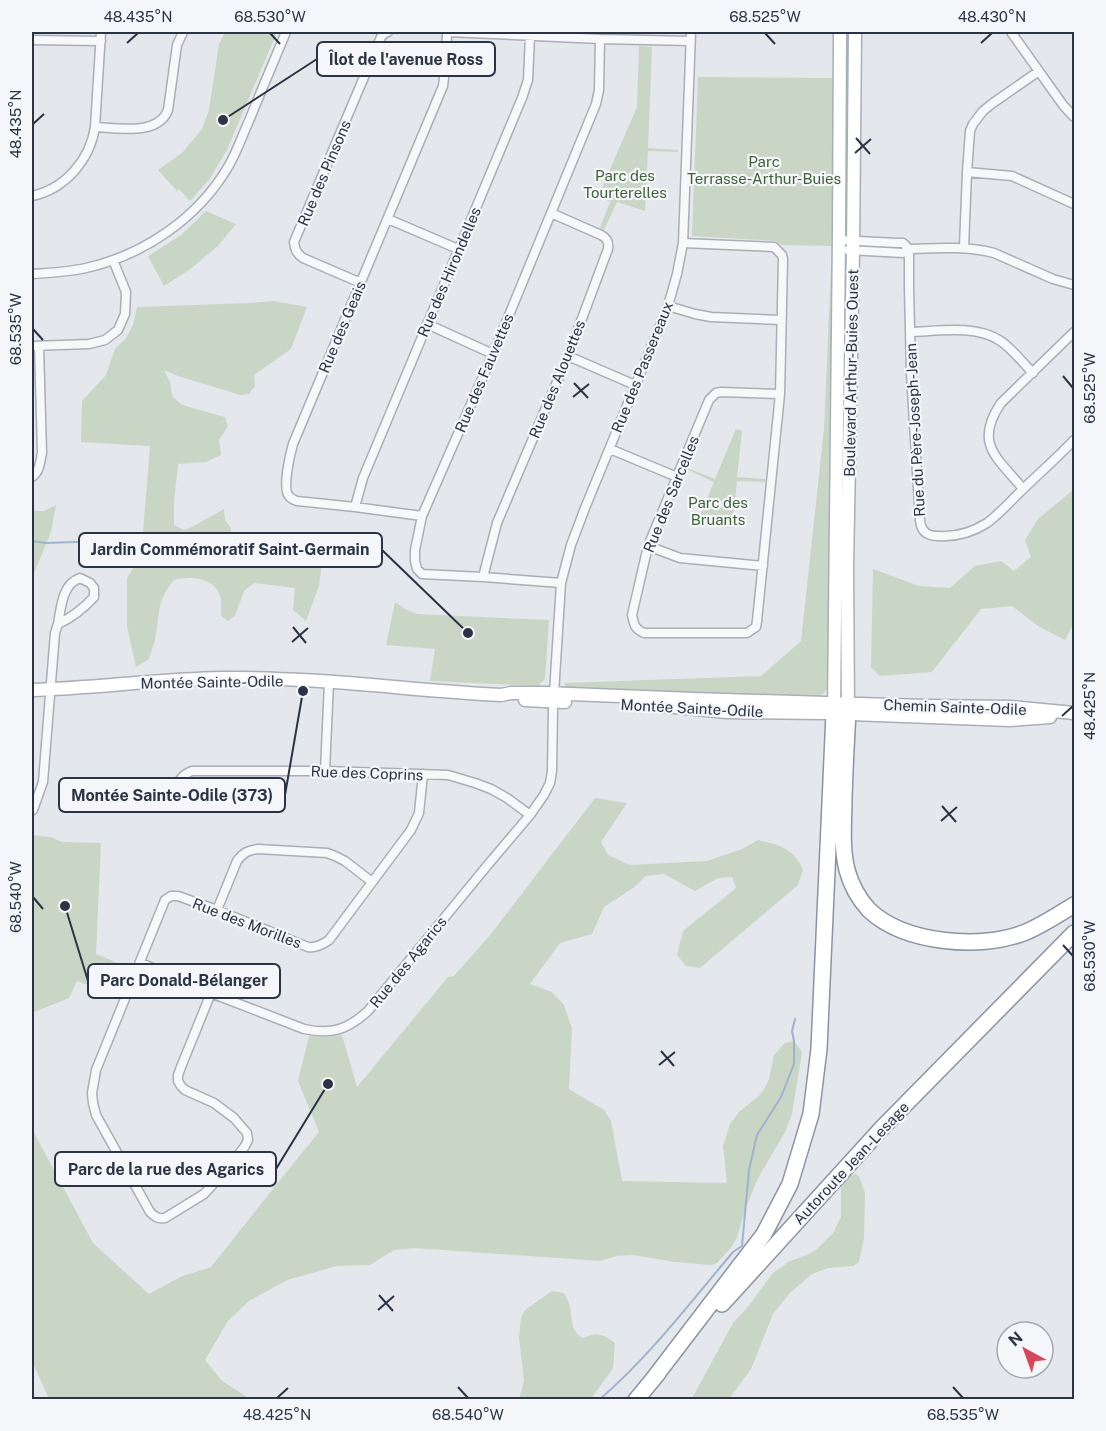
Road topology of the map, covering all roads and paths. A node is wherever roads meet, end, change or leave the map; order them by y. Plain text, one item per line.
1 (101, 32) edge
2 (183, 32) edge
3 (286, 32) edge
4 (388, 32) edge
5 (448, 32) edge
6 (840, 32) edge
7 (855, 32) edge
8 (1011, 32) edge
9 (530, 36) junction
10 (690, 36) edge
11 (600, 39) junction
12 (32, 40) edge
13 (101, 41) junction
14 (1039, 71) junction
15 (1074, 117) edge
16 (95, 127) junction
17 (967, 172) junction
18 (32, 196) edge
19 (1074, 204) edge
20 (551, 213) junction
21 (388, 219) junction
22 (682, 243) junction
23 (839, 245) junction
24 (853, 245) junction
25 (964, 248) junction
26 (458, 249) junction
27 (909, 249) junction
28 (113, 260) junction
29 (32, 274) edge
30 (360, 283) junction
31 (1074, 285) edge
32 (668, 306) junction
33 (781, 321) junction
34 (427, 324) junction
35 (910, 332) junction
36 (1074, 332) edge
37 (35, 346) edge
38 (493, 354) junction
39 (568, 356) junction
40 (1033, 373) junction
41 (635, 385) junction
42 (780, 394) junction
43 (1074, 440) edge
44 (610, 449) junction
45 (32, 477) edge
46 (676, 477) junction
47 (1023, 489) junction
48 (355, 507) junction
49 (422, 516) junction
50 (648, 546) junction
51 (763, 566) junction
52 (483, 577) junction
53 (561, 583) junction
54 (58, 624) junction
55 (329, 682) junction
56 (32, 690) edge
57 (51, 690) junction
58 (554, 697) junction
59 (841, 709) junction
60 (1074, 714) edge
61 (326, 771) junction
62 (423, 774) junction
63 (172, 796) dead end
64 (33, 810) edge
65 (530, 815) junction
66 (372, 882) junction
67 (1074, 905) edge
68 (217, 910) junction
69 (1074, 933) edge
70 (141, 963) junction
71 (211, 993) junction
72 (654, 1378) junction
73 (636, 1400) edge

1 - 13 street
2 - 16 street
3 - 28 street
4 - 30 street, Rue des Pinsons
5 - 9 street
5 - 21 street, Rue des Geais
6 - 23 street, Boulevard Arthur-Buies Ouest
7 - 24 street, Boulevard Arthur-Buies Ouest
8 - 14 street
9 - 11 street
9 - 26 street, Rue des Hirondelles
10 - 11 street
10 - 22 street, Rue des Passereaux
11 - 20 street, Rue des Fauvettes
12 - 13 street
13 - 16 street
14 - 15 street
14 - 17 street
16 - 18 street
17 - 19 street
17 - 25 street
20 - 38 street, Rue des Fauvettes
20 - 39 street, Rue des Alouettes
21 - 26 street
21 - 30 street, Rue des Geais
22 - 32 street, Rue des Passereaux
22 - 33 street, Rue des Sarcelles
23 - 24 street
23 - 59 street, Boulevard Arthur-Buies Ouest
24 - 27 street
24 - 59 street, Boulevard Arthur-Buies Ouest
25 - 27 street
25 - 31 street
26 - 34 street, Rue des Hirondelles
27 - 35 street, Rue du Père-Joseph-Jean
28 - 29 street
28 - 37 street
30 - 48 street, Rue des Geais
32 - 33 street
32 - 41 street, Rue des Passereaux
33 - 42 street, Rue des Sarcelles
34 - 38 street
34 - 48 street, Rue des Hirondelles
35 - 40 street
35 - 47 street, Rue du Père-Joseph-Jean
36 - 40 street
37 - 45 street
38 - 49 street, Rue des Fauvettes
39 - 41 street
39 - 52 street, Rue des Alouettes
40 - 47 street
41 - 44 street, Rue des Passereaux
42 - 46 street, Rue des Sarcelles
42 - 51 street, Rue des Sarcelles
43 - 47 street, Rue du Père-Joseph-Jean
44 - 46 street
44 - 53 street, Rue des Passereaux
46 - 50 street, Rue des Sarcelles
48 - 49 street, Rue des Geais
49 - 52 street, Rue des Fauvettes
50 - 51 street
50 - 51 street, Rue des Sarcelles
52 - 53 street, Rue des Fauvettes
53 - 58 street, Rue des Passereaux
54 - 54 street
54 - 57 street
55 - 57 street, Montée Sainte-Odile
55 - 58 street, Montée Sainte-Odile
55 - 61 street
56 - 57 street, Montée Sainte-Odile
57 - 64 street
58 - 59 street, Montée Sainte-Odile
58 - 65 street, Rue des Agarics
59 - 60 street, Chemin Sainte-Odile
59 - 67 highway
59 - 72 highway
61 - 62 street, Rue des Coprins
61 - 63 street, Rue des Coprins
62 - 65 street, Rue des Coprins
62 - 66 street, Rue des Morilles
65 - 71 street, Rue des Agarics
66 - 68 street, Rue des Morilles
66 - 68 street
68 - 70 street, Rue des Morilles
69 - 72 highway, Autoroute Jean-Lesage
70 - 71 street, Rue des Agarics
70 - 71 street, Rue des Morilles
72 - 73 highway, Autoroute Jean-Lesage

